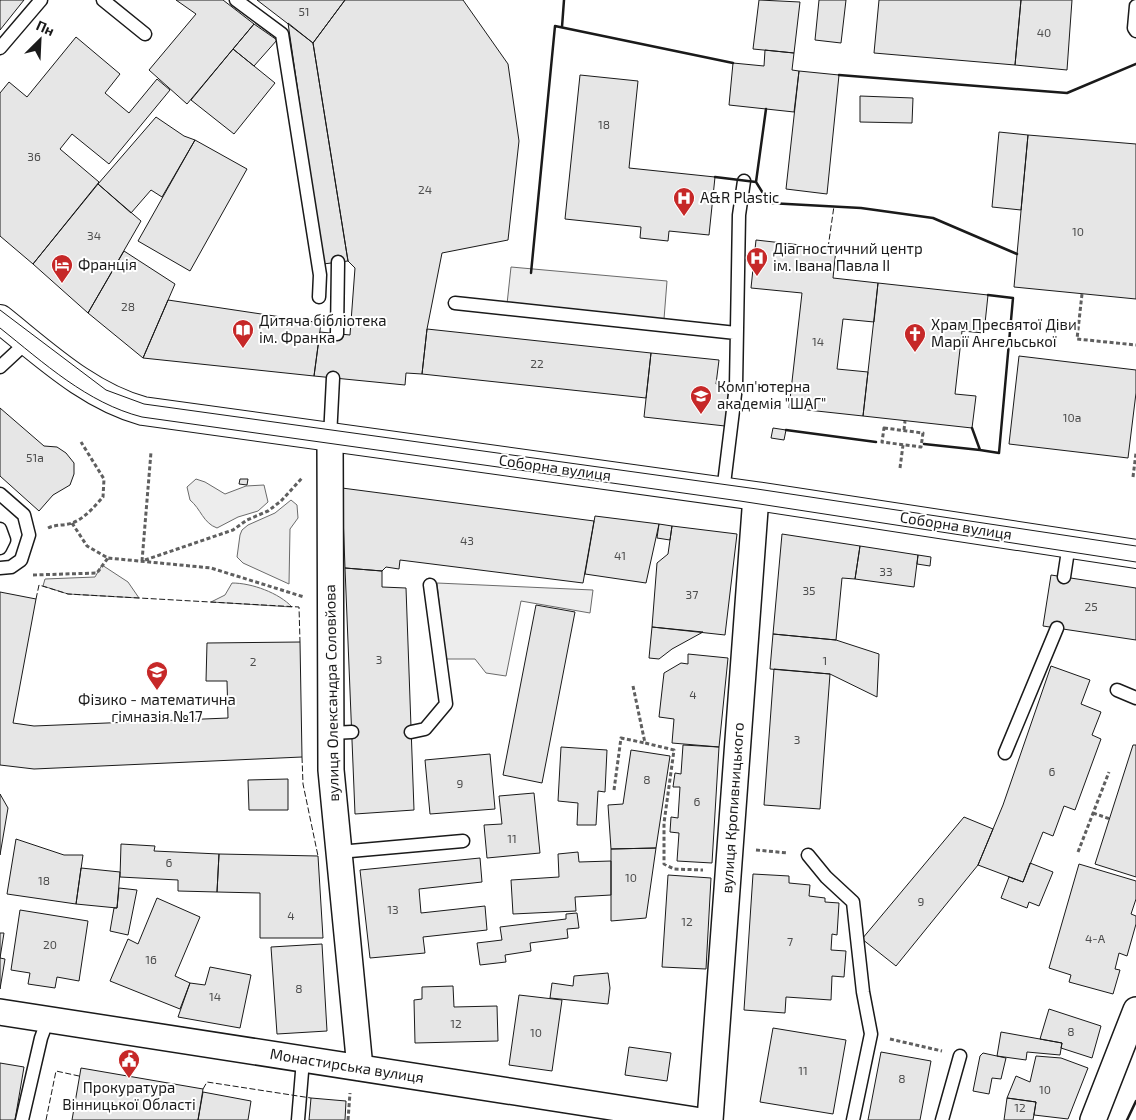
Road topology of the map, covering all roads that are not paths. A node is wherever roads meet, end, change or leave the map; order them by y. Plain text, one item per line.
1 (41, 0) edge
2 (103, 0) edge
3 (236, 0) edge
4 (1136, 6) edge
5 (1136, 32) edge
6 (145, 34) dead end
7 (0, 48) edge
8 (744, 181) dead end
9 (338, 262) dead end
10 (319, 297) dead end
11 (455, 303) dead end
12 (0, 319) edge
13 (736, 332) junction
14 (337, 334) dead end
15 (28, 341) junction
16 (0, 367) edge
17 (333, 378) dead end
18 (330, 437) junction
19 (723, 492) junction
20 (0, 494) edge
21 (756, 496) junction
22 (0, 529) edge
23 (1068, 544) junction
24 (0, 548) edge
25 (1136, 554) edge
26 (0, 568) edge
27 (1064, 577) dead end
28 (430, 585) dead end
29 (1057, 628) dead end
30 (1117, 690) dead end
31 (1136, 698) edge
32 (411, 732) dead end
33 (1005, 753) dead end
34 (463, 841) dead end
35 (339, 852) junction
36 (808, 855) road end
37 (1136, 1010) edge
38 (0, 1012) edge
39 (48, 1019) junction
40 (960, 1056) road end
41 (303, 1060) junction
42 (360, 1068) junction
43 (22, 1120) edge
44 (298, 1120) edge
45 (694, 1120) edge
46 (710, 1120) edge
47 (853, 1120) edge
48 (942, 1120) edge
49 (1093, 1120) edge

1 - 7 lane
2 - 6 lane
3 - 10 lane
4 - 5 lane
8 - 13 lane
9 - 14 lane
11 - 13 lane
12 - 15 street, Соборна вулиця
13 - 19 lane
15 - 16 lane
15 - 18 street, Соборна вулиця
17 - 18 lane
18 - 19 street, Соборна вулиця
18 - 35 street, вулиця Олександра Соловйова
19 - 21 street, Соборна вулиця
20 - 26 lane
21 - 23 street, Соборна вулиця
21 - 46 street, вулиця Кропивницького
22 - 24 lane
23 - 25 street, Соборна вулиця
23 - 27 lane
28 - 32 lane
29 - 33 lane
30 - 31 lane
34 - 35 lane
35 - 42 street, вулиця Олександра Соловйова
36 - 47 lane
37 - 49 street
38 - 39 street, Монастирська вулиця
39 - 41 street, Монастирська вулиця
39 - 43 lane
40 - 48 lane
41 - 42 street, Монастирська вулиця
41 - 44 lane
42 - 45 street, Монастирська вулиця

